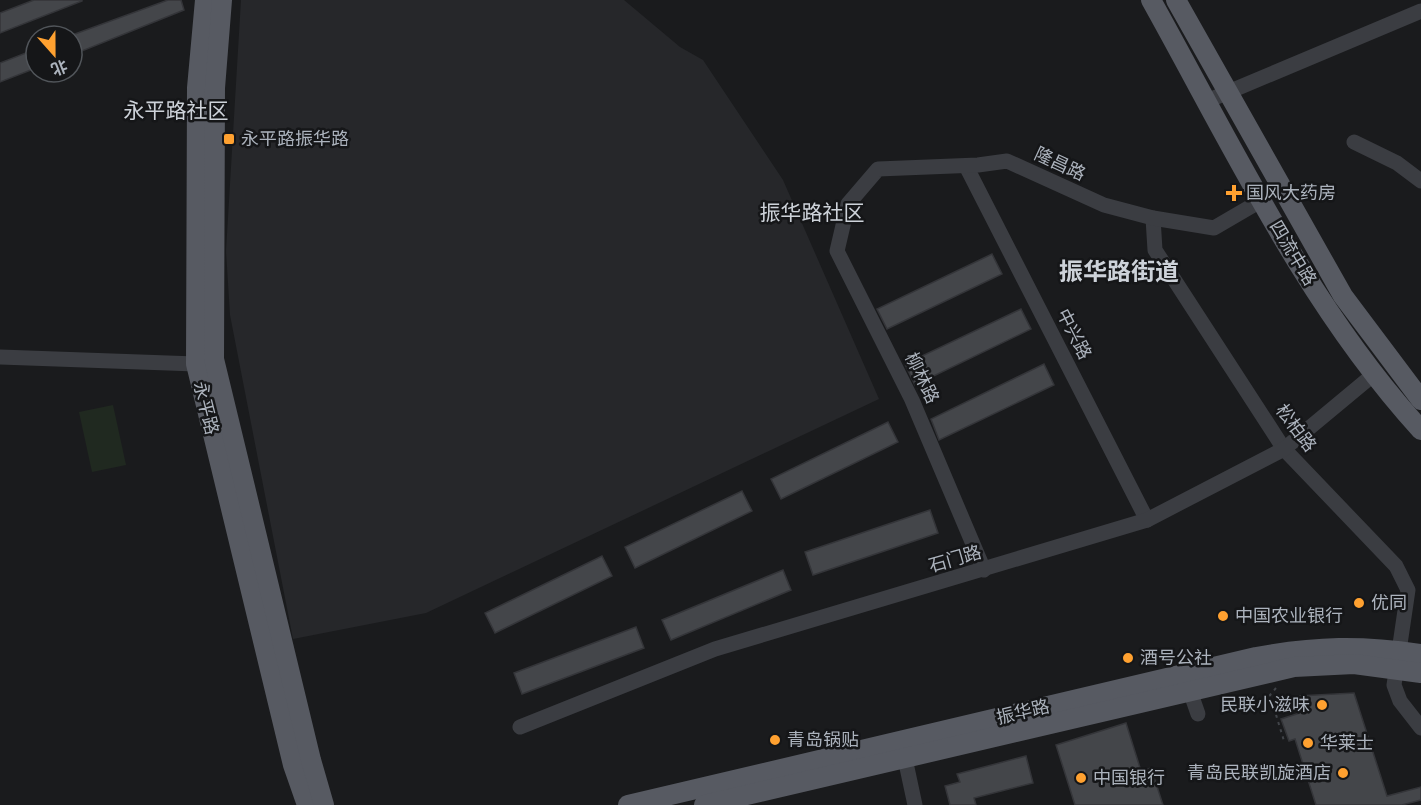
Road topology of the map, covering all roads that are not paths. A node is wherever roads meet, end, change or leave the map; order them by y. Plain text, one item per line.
1 (205, 0) edge
2 (222, 0) edge
3 (1151, 0) edge
4 (1176, 0) edge
5 (1421, 11) edge
6 (1227, 91) junction
7 (1207, 100) junction
8 (1354, 142) dead end
9 (966, 166) junction
10 (1421, 181) edge
11 (1262, 200) junction
12 (848, 204) joint
13 (1153, 218) junction
14 (0, 357) edge
15 (205, 361) junction
16 (1373, 375) junction
17 (1421, 400) edge
18 (1421, 430) edge
19 (1284, 449) junction
20 (1147, 520) junction
21 (984, 570) junction
22 (1421, 654) edge
23 (1399, 660) junction
24 (1421, 673) edge
25 (1190, 691) junction
26 (1198, 714) dead end
27 (520, 727) dead end
28 (1421, 728) edge
29 (902, 749) junction
30 (307, 805) edge
31 (324, 805) edge
32 (628, 805) edge
33 (704, 805) edge
34 (915, 805) edge

1 - 15 main road, 永平路
2 - 15 main road, 永平路
3 - 7 main road, 四流中路
4 - 6 main road, 四流中路
5 - 6 street
6 - 7 street
6 - 17 main road, 四流中路
7 - 11 main road, 四流中路
8 - 10 street
9 - 12 street, 隆昌路
9 - 13 street, 隆昌路
9 - 20 street, 中兴路
11 - 13 street, 隆昌路
11 - 16 main road, 四流中路
12 - 21 street, 柳林路
13 - 19 street, 松柏路
14 - 15 street
15 - 30 main road, 永平路
15 - 31 main road, 永平路
16 - 18 main road, 四流中路
16 - 19 street, 石门路
19 - 20 street, 石门路
19 - 23 street, 松柏路
20 - 21 street, 石门路
21 - 27 street, 石门路
22 - 23 main road, 振华路
23 - 24 main road, 振华路
23 - 25 main road, 振华路
23 - 28 street, 松柏路
23 - 29 main road, 振华路
25 - 26 street
25 - 29 main road, 振华路
29 - 32 main road, 振华路
29 - 33 main road, 振华路
29 - 34 street

